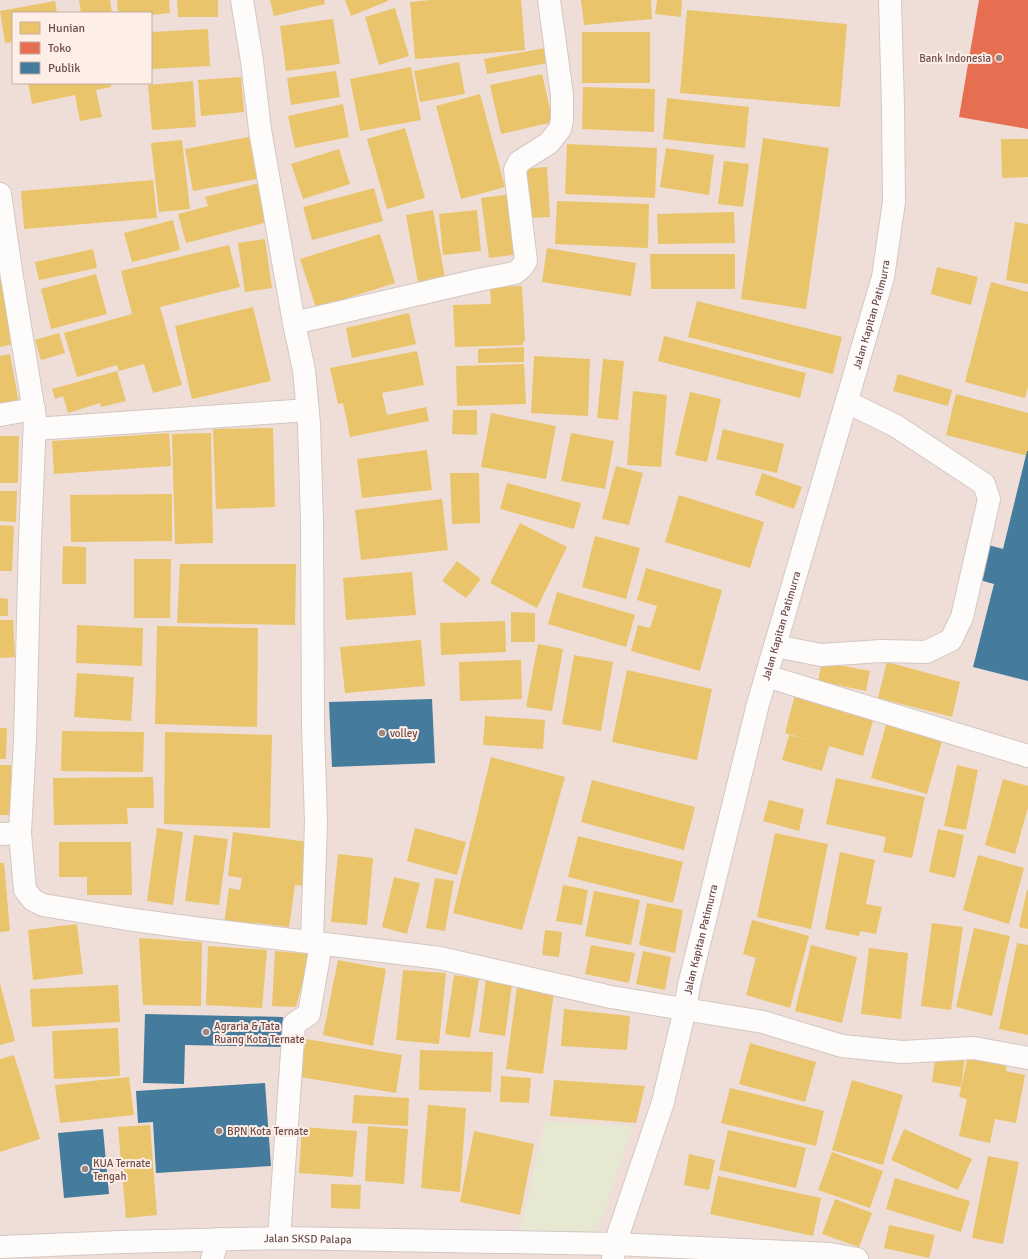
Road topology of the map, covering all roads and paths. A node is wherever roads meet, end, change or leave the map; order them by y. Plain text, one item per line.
1 (242, 0) edge
2 (549, 0) edge
3 (890, 0) edge
4 (0, 194) edge
5 (5, 271) edge
6 (294, 323) junction
7 (847, 402) junction
8 (308, 410) junction
9 (0, 415) edge
10 (34, 419) junction
11 (775, 646) junction
12 (766, 676) junction
13 (1028, 756) edge
14 (10, 834) edge
15 (317, 943) junction
16 (685, 1009) junction
17 (1028, 1058) edge
18 (279, 1238) junction
19 (0, 1247) edge
20 (215, 1249) edge
21 (614, 1252) edge
22 (858, 1259) edge

1 - 6 street
2 - 6 street
3 - 7 street, Jalan Kapitan Patimurra
4 - 5 street
5 - 10 street
6 - 8 street
7 - 11 street, Jalan Kapitan Patimurra
7 - 11 street
8 - 10 street
8 - 15 street
9 - 10 street
10 - 14 street
11 - 12 street, Jalan Kapitan Patimurra
12 - 13 street
12 - 16 street, Jalan Kapitan Patimurra
14 - 15 street
15 - 16 street
15 - 18 street
16 - 17 street
16 - 21 street, Jalan Kapitan Patimurra
18 - 20 street, Jalan SKSD Palapa
18 - 21 street, Jalan SKSD Palapa
19 - 20 street, Jalan SKSD Palapa
21 - 22 street, Jalan SKSD Palapa

